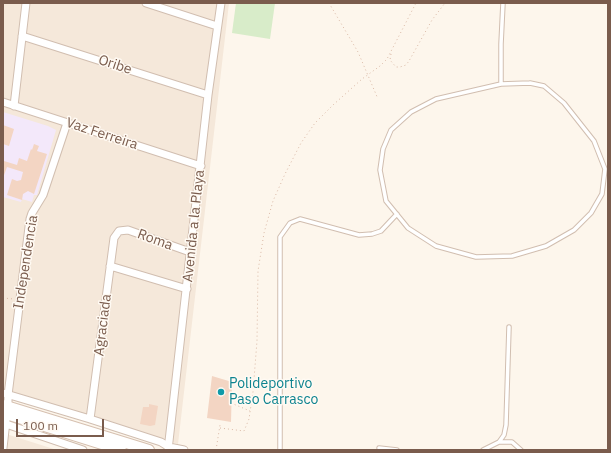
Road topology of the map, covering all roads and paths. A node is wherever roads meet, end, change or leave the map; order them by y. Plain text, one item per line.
1 (26, 3) edge
2 (146, 3) edge
3 (221, 3) edge
4 (329, 3) edge
5 (416, 3) edge
6 (445, 3) edge
7 (504, 3) edge
8 (217, 26) junction
9 (22, 36) junction
10 (501, 84) junction
11 (208, 95) junction
12 (378, 99) dead end
13 (3, 102) edge
14 (14, 106) junction
15 (67, 123) junction
16 (201, 166) junction
17 (397, 214) junction
18 (119, 231) joint
19 (190, 252) junction
20 (110, 266) junction
21 (187, 289) junction
22 (3, 298) edge
23 (20, 299) junction
24 (509, 327) dead end
25 (5, 394) edge
26 (231, 403) dead end
27 (5, 414) edge
28 (90, 419) junction
29 (220, 425) dead end
30 (220, 428) junction
31 (499, 442) junction
32 (3, 448) edge
33 (169, 448) edge
34 (379, 448) dead end
35 (84, 450) edge
36 (120, 450) edge
37 (149, 450) edge
38 (184, 450) edge
39 (216, 450) edge
40 (280, 450) edge
41 (397, 450) edge
42 (483, 450) edge
43 (521, 450) edge

1 - 9 street
2 - 8 street
3 - 8 street, Avenida a la Playa
4 - 12 path
5 - 6 path
7 - 10 lane
8 - 11 street, Avenida a la Playa
9 - 11 street, Oribe
9 - 14 street
10 - 17 lane
10 - 17 lane
11 - 16 street, Avenida a la Playa
13 - 14 street, Vaz Ferreira
14 - 15 street, Vaz Ferreira
15 - 16 street, Vaz Ferreira
15 - 23 street, Independencia
16 - 19 street, Avenida a la Playa
17 - 40 lane
18 - 19 street, Roma
18 - 20 street, Agraciada
19 - 21 street, Avenida a la Playa
20 - 21 street
20 - 28 street, Agraciada
21 - 33 street, Avenida a la Playa
22 - 23 path
23 - 25 street, Independencia
24 - 31 lane
25 - 27 street, Independencia
25 - 28 street
26 - 30 path
27 - 32 street, Independencia
27 - 35 street
27 - 36 main road
27 - 37 main road
28 - 33 street
29 - 30 path
30 - 39 path
31 - 42 lane
31 - 43 lane
33 - 38 street
34 - 41 lane

